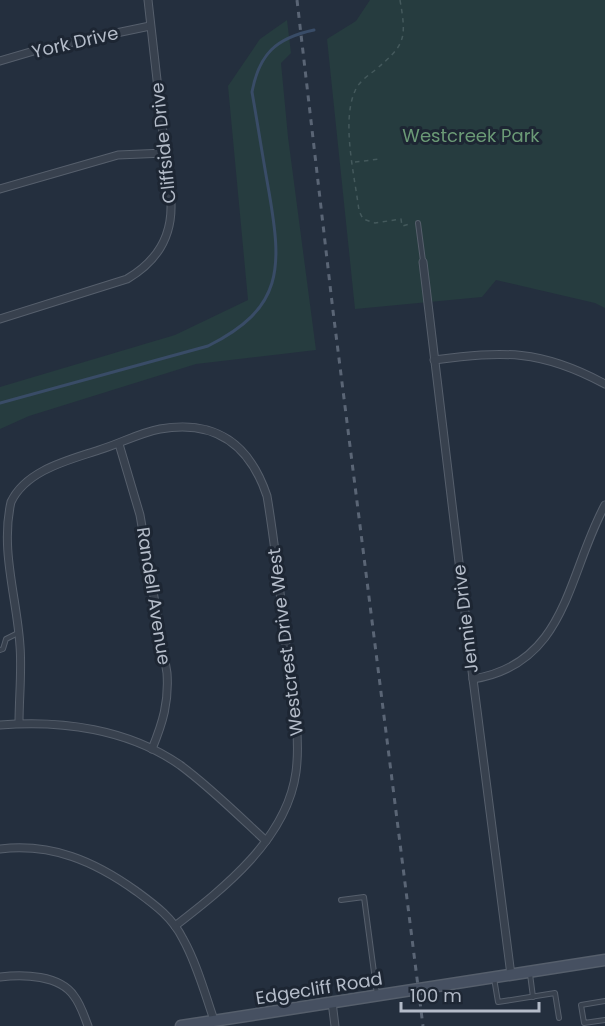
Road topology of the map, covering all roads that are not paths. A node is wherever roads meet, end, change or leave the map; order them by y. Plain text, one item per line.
1 (147, 0) edge
2 (150, 26) junction
3 (0, 61) edge
4 (165, 153) junction
5 (0, 189) edge
6 (418, 223) road end
7 (423, 262) joint
8 (0, 320) edge
9 (434, 360) junction
10 (605, 384) edge
11 (118, 444) junction
12 (605, 505) edge
13 (18, 633) junction
14 (0, 650) edge
15 (473, 679) junction
16 (19, 723) junction
17 (0, 725) edge
18 (152, 749) junction
19 (266, 841) junction
20 (0, 849) edge
21 (341, 900) dead end
22 (175, 926) junction
23 (605, 960) edge
24 (530, 972) junction
25 (512, 975) junction
26 (0, 977) edge
27 (494, 978) junction
28 (377, 995) junction
29 (533, 997) junction
30 (605, 1001) edge
31 (332, 1002) junction
32 (559, 1018) dead end
33 (214, 1020) junction
34 (605, 1020) edge
35 (88, 1026) edge
36 (181, 1026) edge
37 (335, 1026) edge

1 - 2 street, Cliffside Drive
2 - 3 street, York Drive
2 - 4 street, Cliffside Drive
4 - 5 street
4 - 8 street, Cliffside Drive
6 - 7 lane
7 - 9 street, Jennie Drive
9 - 10 street
9 - 15 street, Jennie Drive
11 - 13 street, Westcrest Drive West
11 - 18 street, Randell Avenue
11 - 19 street, Westcrest Drive West
12 - 15 street
13 - 14 lane
13 - 16 street, Westcrest Drive West
15 - 25 street, Jennie Drive
16 - 17 street
16 - 18 street
18 - 19 street
19 - 22 street, Westcrest Drive West
20 - 22 street
21 - 28 lane
22 - 33 street
23 - 24 street, Edgecliff Road
24 - 25 street, Edgecliff Road
24 - 29 lane
25 - 27 street, Edgecliff Road
26 - 35 street
27 - 28 street, Edgecliff Road
27 - 29 lane
28 - 31 street, Edgecliff Road
29 - 32 lane
30 - 34 lane
31 - 33 street, Edgecliff Road
31 - 37 street
33 - 36 street, Edgecliff Road

